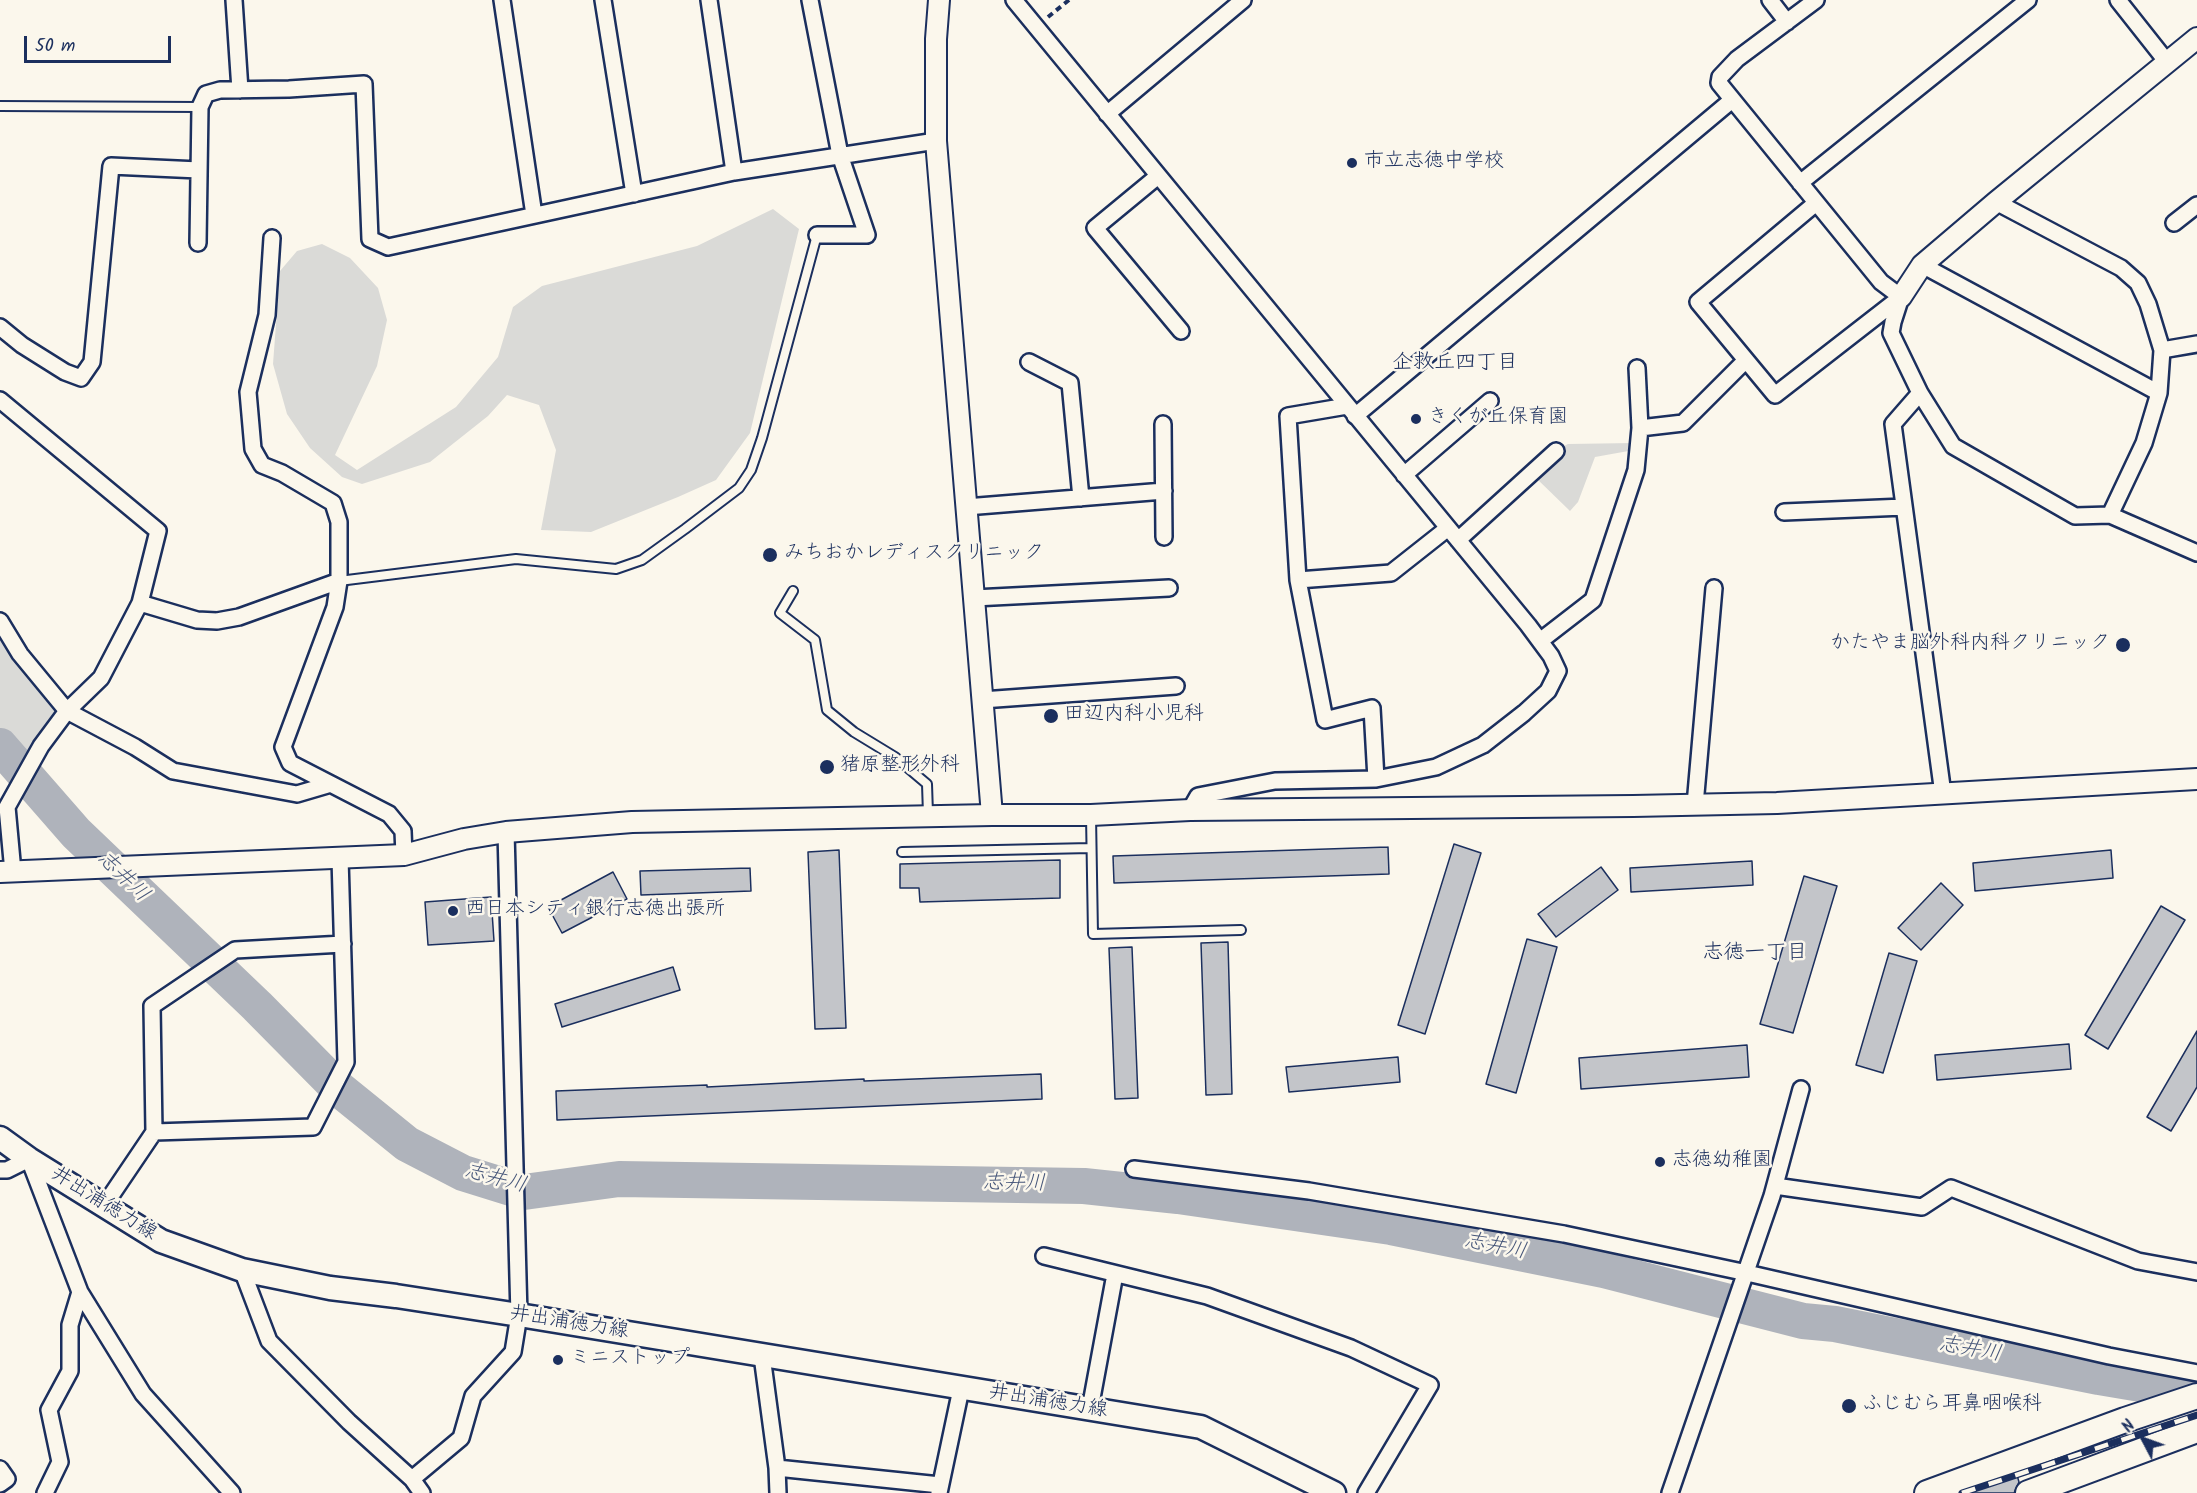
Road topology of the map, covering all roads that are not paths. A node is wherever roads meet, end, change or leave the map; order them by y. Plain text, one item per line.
1 (234, 0) edge
2 (502, 0) edge
3 (603, 0) edge
4 (709, 0) edge
5 (810, 0) edge
6 (939, 0) edge
7 (1014, 0) edge
8 (1244, 0) edge
9 (1770, 0) edge
10 (1816, 0) edge
11 (2028, 0) edge
12 (2118, 0) edge
13 (1787, 22) junction
14 (2197, 38) edge
15 (2167, 62) junction
16 (240, 90) junction
17 (1732, 100) junction
18 (0, 106) edge
19 (200, 106) junction
20 (1107, 114) junction
21 (936, 141) junction
22 (840, 155) junction
23 (199, 170) junction
24 (734, 172) junction
25 (1158, 176) junction
26 (1800, 183) junction
27 (634, 194) junction
28 (1996, 202) junction
29 (1816, 203) junction
30 (2197, 205) edge
31 (534, 215) junction
32 (2174, 223) dead end
33 (817, 235) joint
34 (272, 238) dead end
35 (198, 243) dead end
36 (1922, 265) junction
37 (1901, 297) junction
38 (0, 327) edge
39 (1181, 331) dead end
40 (2197, 344) edge
41 (2162, 350) junction
42 (1746, 360) junction
43 (1029, 362) dead end
44 (1637, 368) dead end
45 (1920, 393) junction
46 (2158, 393) junction
47 (0, 400) edge
48 (1490, 401) dead end
49 (1351, 411) junction
50 (1163, 424) dead end
51 (1640, 428) junction
52 (1556, 451) dead end
53 (1404, 475) junction
54 (1164, 491) junction
55 (1081, 498) junction
56 (966, 507) junction
57 (1904, 507) junction
58 (1784, 512) dead end
59 (2110, 515) junction
60 (1448, 528) junction
61 (1164, 537) dead end
62 (1458, 540) junction
63 (2197, 553) edge
64 (339, 580) junction
65 (1298, 580) junction
66 (1169, 588) dead end
67 (1714, 588) dead end
68 (793, 591) dead end
69 (974, 598) junction
70 (140, 603) junction
71 (0, 621) edge
72 (1540, 641) junction
73 (1176, 686) dead end
74 (982, 699) junction
75 (67, 711) junction
76 (1376, 779) junction
77 (2197, 779) edge
78 (331, 784) junction
79 (1943, 794) junction
80 (4, 802) edge
81 (1695, 805) junction
82 (1190, 810) junction
83 (992, 815) junction
84 (1091, 815) junction
85 (928, 816) junction
86 (506, 832) junction
87 (1091, 848) junction
88 (902, 852) dead end
89 (404, 855) junction
90 (340, 858) junction
91 (6, 872) edge
92 (1240, 930) dead end
93 (343, 944) junction
94 (1801, 1089) dead end
95 (154, 1132) junction
96 (0, 1138) edge
97 (29, 1159) junction
98 (1134, 1169) dead end
99 (0, 1170) edge
100 (1775, 1186) junction
101 (104, 1206) junction
102 (1044, 1256) dead end
103 (242, 1270) junction
104 (2197, 1272) edge
105 (1747, 1273) junction
106 (1115, 1274) junction
107 (80, 1292) junction
108 (519, 1315) junction
109 (762, 1356) junction
110 (2197, 1372) edge
111 (961, 1389) junction
112 (2197, 1396) edge
113 (1090, 1409) junction
114 (2197, 1430) edge
115 (777, 1468) junction
116 (0, 1469) edge
117 (412, 1479) junction
118 (0, 1484) edge
119 (940, 1489) edge
120 (45, 1493) edge
121 (232, 1493) edge
122 (422, 1493) edge
123 (778, 1493) edge
124 (1334, 1493) edge
125 (1366, 1493) edge
126 (1671, 1493) edge
127 (1927, 1493) edge
128 (2028, 1493) edge

1 - 16 street
2 - 31 street
3 - 27 street
4 - 24 street
5 - 22 street
6 - 21 street
7 - 20 street
8 - 20 street
9 - 13 street
10 - 13 street
11 - 26 street
12 - 15 street
13 - 17 street
14 - 15 street
15 - 28 street
16 - 19 street
16 - 31 street
17 - 26 street
17 - 49 street
18 - 19 lane
19 - 23 street
20 - 25 street
21 - 22 street
21 - 56 street
22 - 24 street
22 - 33 street
23 - 35 street
23 - 38 street
24 - 27 street
25 - 39 street
25 - 49 street
26 - 29 street
27 - 31 street
28 - 36 street
28 - 41 street
29 - 37 street
29 - 42 street
30 - 32 street
33 - 64 lane
34 - 64 street
36 - 37 street
36 - 46 street
37 - 42 street
37 - 45 street
40 - 41 street
41 - 46 street
42 - 51 street
43 - 55 street
44 - 51 street
45 - 57 street
45 - 59 street
46 - 59 street
47 - 70 street
48 - 53 street
49 - 53 street
49 - 65 street
50 - 54 street
51 - 72 street
52 - 62 street
53 - 60 street
54 - 55 street
54 - 61 street
55 - 56 street
56 - 69 street
57 - 58 street
57 - 79 street
59 - 63 street
60 - 62 street
60 - 65 street
62 - 72 street
64 - 70 street
64 - 78 street
65 - 76 street
66 - 69 street
67 - 81 street
68 - 85 lane
69 - 74 street
70 - 75 street
71 - 75 street
72 - 76 street
73 - 74 street
74 - 83 street
75 - 78 street
75 - 80 street
76 - 82 street
77 - 79 street
78 - 89 street
79 - 81 street
80 - 91 street
81 - 82 street
82 - 84 street
83 - 84 street
83 - 85 street
84 - 87 lane
85 - 86 street
86 - 89 street
86 - 108 street
87 - 88 lane
87 - 92 lane
89 - 90 street
90 - 91 street
90 - 93 street
93 - 95 street
93 - 95 street
94 - 100 street
95 - 101 street
96 - 97 main road, 井出浦徳力線
97 - 99 street
97 - 101 main road, 井出浦徳力線
97 - 107 street
98 - 105 street
100 - 104 street
100 - 105 street
101 - 103 main road, 井出浦徳力線
102 - 106 street
103 - 108 main road, 井出浦徳力線
103 - 117 street
105 - 110 street
105 - 126 street
106 - 113 street
106 - 125 street
107 - 120 street
107 - 121 street
108 - 109 main road, 井出浦徳力線
108 - 117 street
109 - 111 main road, 井出浦徳力線
109 - 115 street
111 - 113 main road, 井出浦徳力線
111 - 119 street
112 - 127 main road
113 - 124 main road, 井出浦徳力線
114 - 128 main road
115 - 119 street
115 - 123 street
116 - 118 street
117 - 122 street

